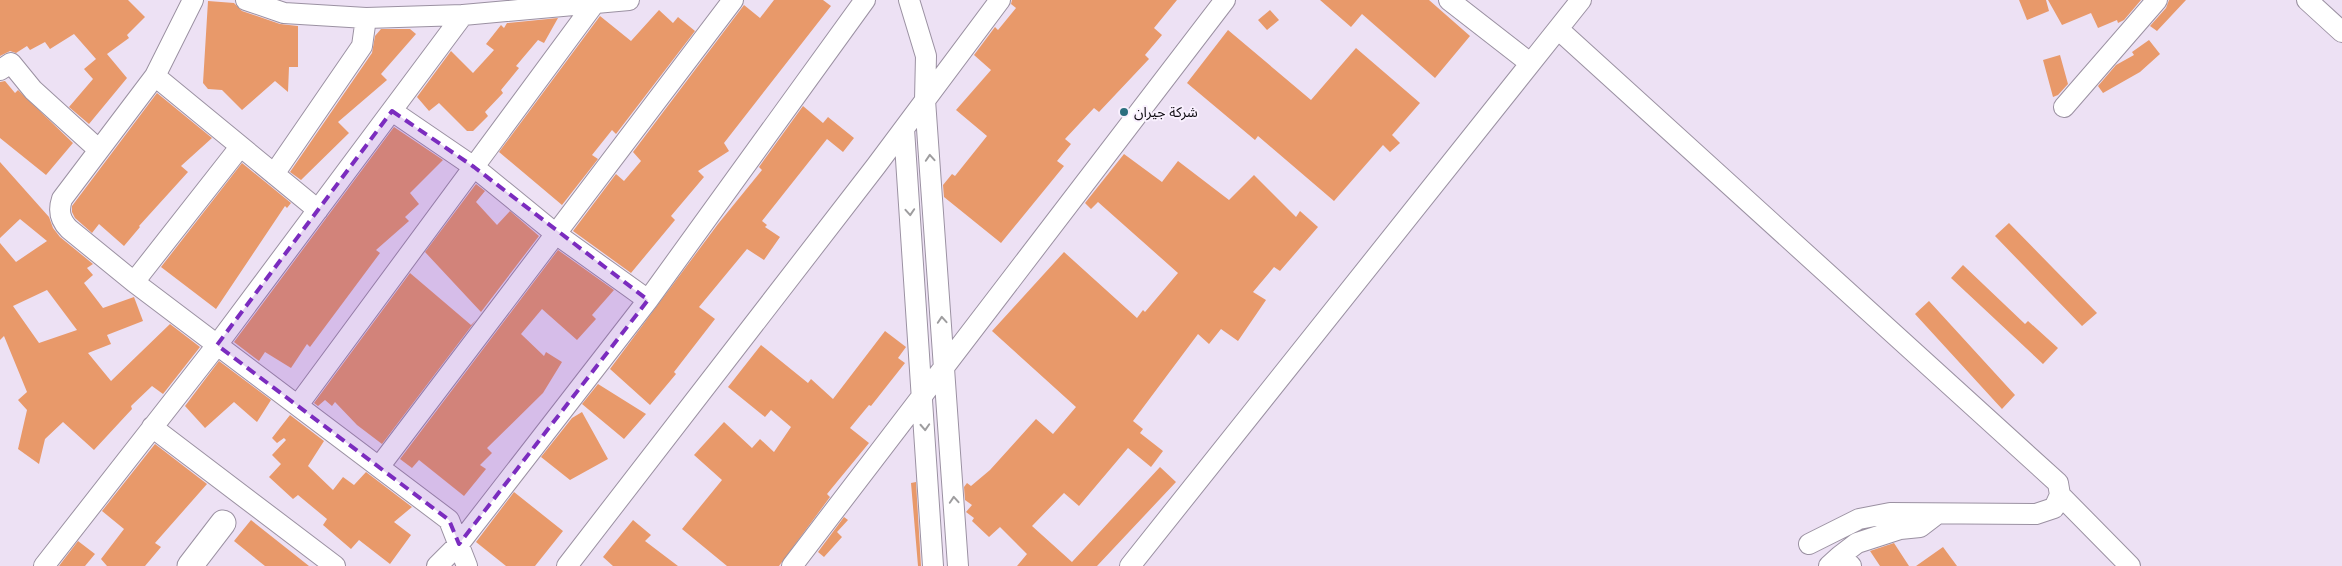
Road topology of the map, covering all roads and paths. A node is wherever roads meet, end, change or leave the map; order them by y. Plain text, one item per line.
1 (193, 0) edge
2 (246, 0) edge
3 (629, 0) edge
4 (733, 0) edge
5 (865, 0) edge
6 (909, 0) edge
7 (1000, 0) edge
8 (1225, 0) edge
9 (1449, 0) edge
10 (1581, 0) edge
11 (2157, 0) edge
12 (2306, 0) edge
13 (594, 4) junction
14 (531, 5) edge
15 (414, 8) edge
16 (463, 15) junction
17 (366, 18) junction
18 (1558, 28) junction
19 (2342, 32) edge
20 (1530, 63) junction
21 (0, 70) edge
22 (155, 76) junction
23 (925, 100) junction
24 (2064, 107) dead end
25 (392, 111) junction
26 (904, 128) junction
27 (240, 146) junction
28 (100, 150) junction
29 (474, 167) junction
30 (274, 174) junction
31 (318, 210) junction
32 (556, 234) junction
33 (134, 282) junction
34 (648, 300) junction
35 (217, 345) junction
36 (920, 357) junction
37 (941, 371) junction
38 (923, 395) junction
39 (298, 405) junction
40 (152, 427) junction
41 (379, 467) junction
42 (2060, 495) junction
43 (930, 511) junction
44 (1938, 514) junction
45 (223, 523) dead end
46 (955, 525) junction
47 (459, 544) junction
48 (1809, 544) dead end
49 (1840, 562) edge
50 (44, 566) edge
51 (190, 566) edge
52 (335, 566) edge
53 (437, 566) edge
54 (468, 566) edge
55 (567, 566) edge
56 (792, 566) edge
57 (933, 566) edge
58 (958, 566) edge
59 (1130, 566) edge
60 (2130, 566) edge

1 - 22 street
2 - 17 street
3 - 13 street
4 - 32 street
5 - 34 street
6 - 23 street
7 - 23 street
8 - 37 street
9 - 20 street
10 - 18 street
11 - 24 street
12 - 19 street
13 - 14 street
13 - 29 street
14 - 16 street
15 - 16 street
15 - 17 street
16 - 25 street
17 - 30 street
18 - 20 street
18 - 42 street
20 - 59 street
21 - 28 street
22 - 27 street
22 - 28 street
23 - 26 street
37 -> 23 street
25 - 29 street
25 - 31 street
26 -> 36 street
26 - 55 street
27 - 30 street
27 - 33 street
28 - 33 street
29 - 32 street
29 - 39 street
30 - 31 street
31 - 35 street
32 - 34 street
32 - 41 street
33 - 35 street
34 - 47 street
35 - 39 street
35 - 40 street
36 - 37 street
36 - 38 street
37 - 38 street
46 -> 37 street
38 -> 43 street
38 - 56 street
39 - 41 street
40 - 50 street
40 - 52 street
41 - 47 street
42 - 44 street
42 - 60 street
43 - 46 street
43 - 57 street
44 - 48 street
44 - 49 street
45 - 51 street
46 - 58 street
47 - 53 street
47 - 54 street

